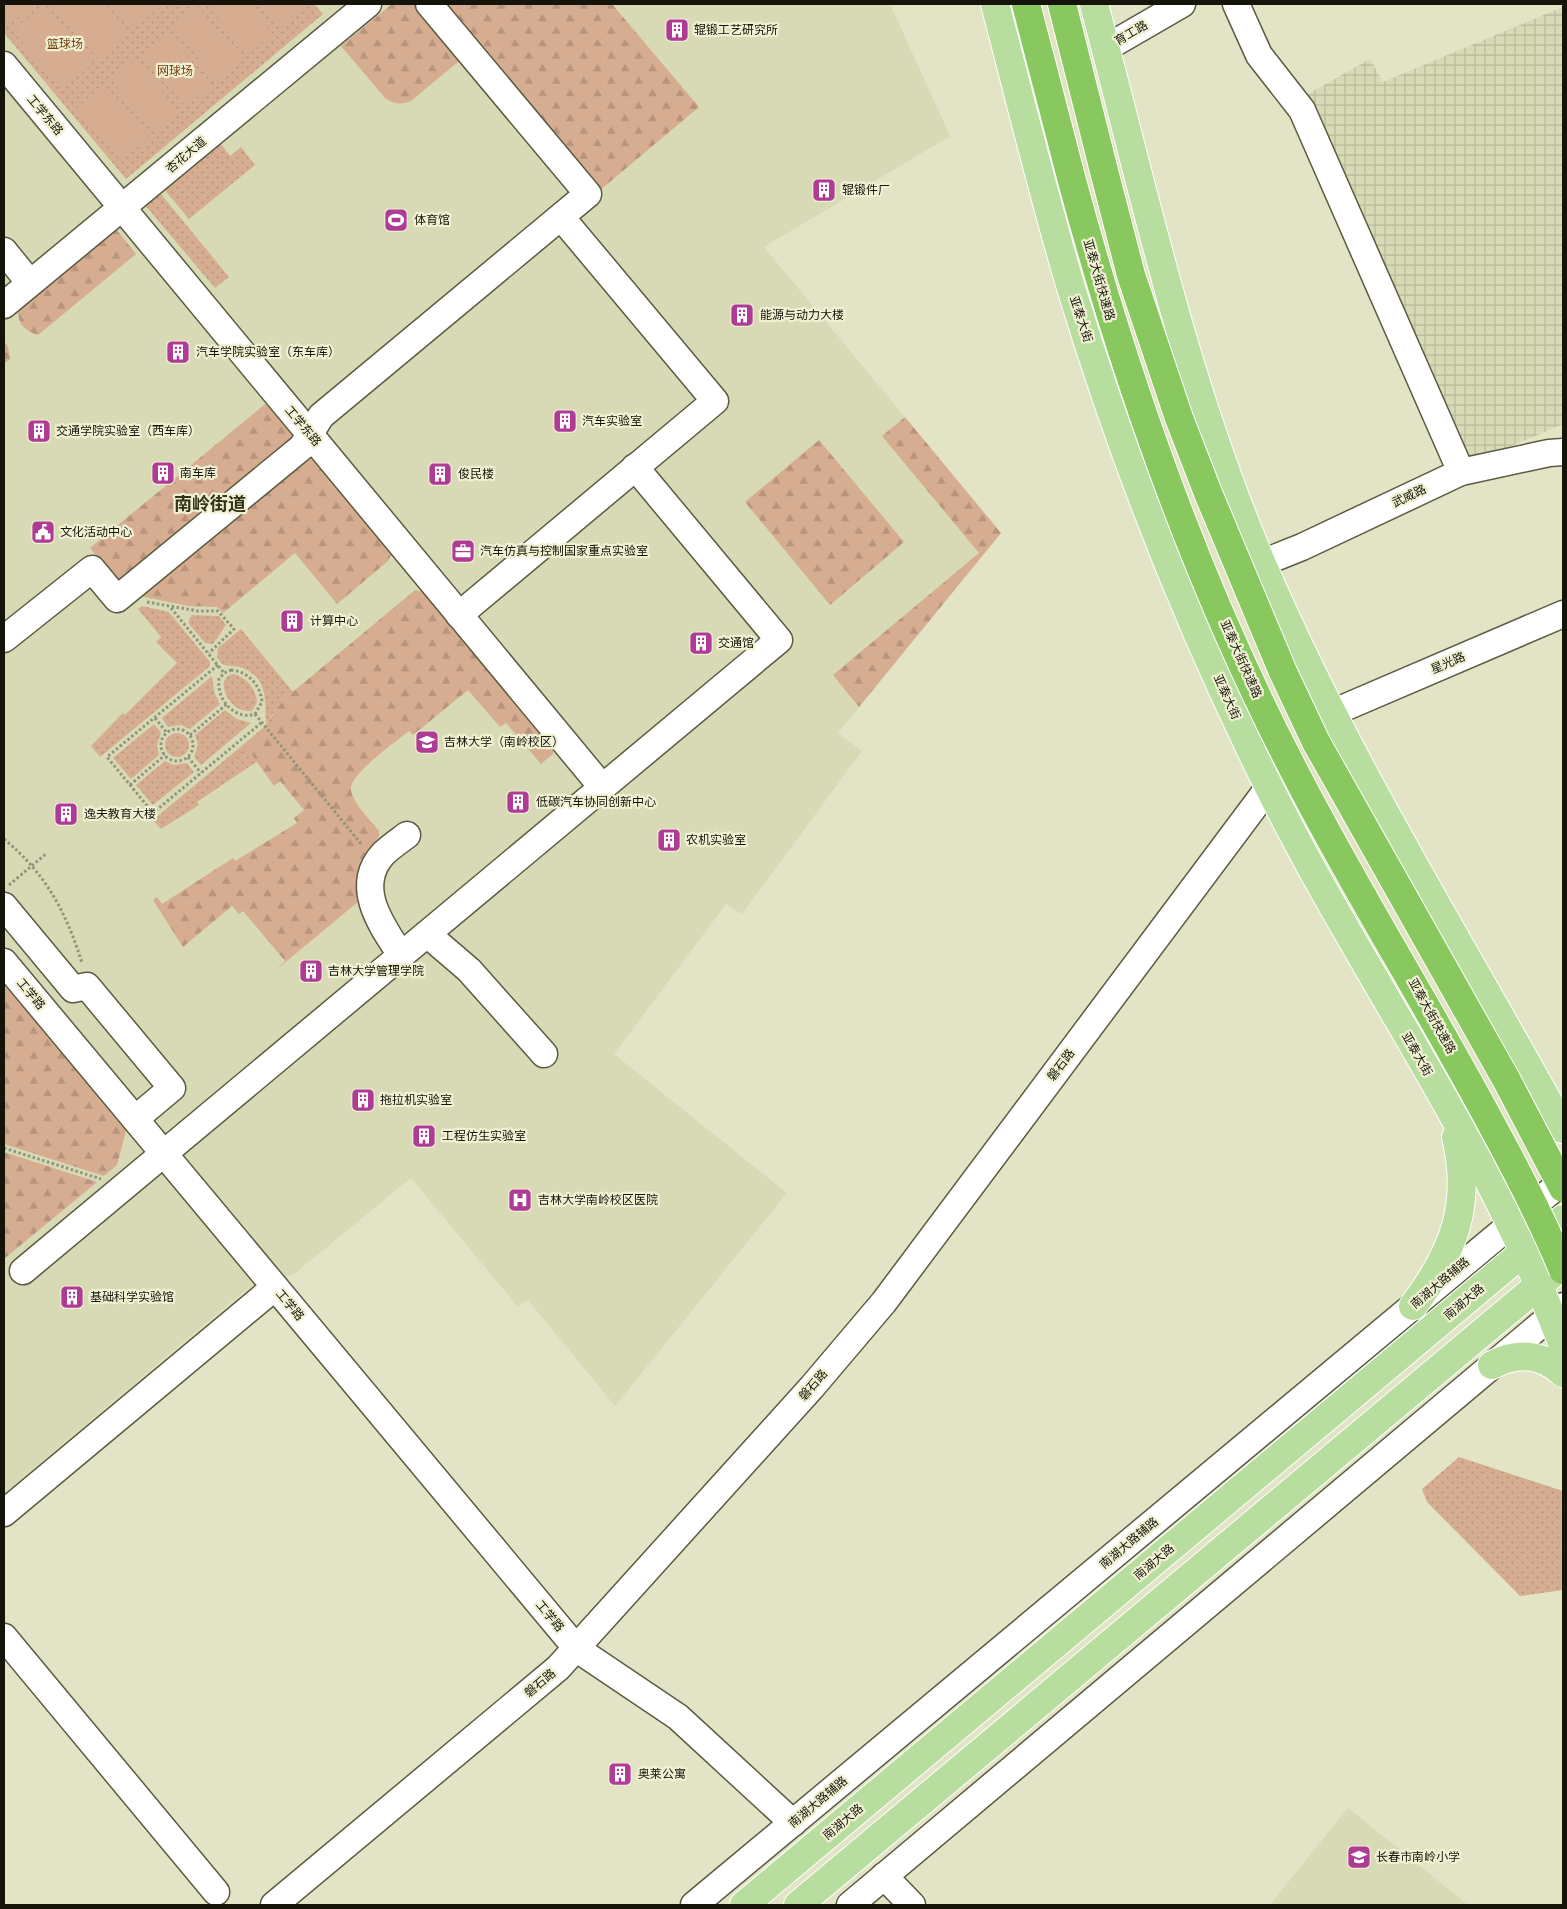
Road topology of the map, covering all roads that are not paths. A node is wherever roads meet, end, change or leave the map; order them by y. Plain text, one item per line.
1 (367, 4) edge
2 (429, 4) edge
3 (995, 4) edge
4 (1026, 4) edge
5 (1062, 4) edge
6 (1094, 4) edge
7 (1182, 4) edge
8 (1236, 4) edge
9 (1106, 48) junction
10 (4, 66) edge
11 (122, 208) junction
12 (561, 217) junction
13 (4, 251) edge
14 (30, 283) junction
15 (4, 305) edge
16 (310, 435) junction
17 (1563, 452) edge
18 (635, 468) junction
19 (1461, 472) junction
20 (1262, 563) junction
21 (459, 614) junction
22 (1563, 614) edge
23 (4, 638) edge
24 (1332, 713) junction
25 (1269, 787) junction
26 (602, 788) junction
27 (407, 835) dead end
28 (4, 906) edge
29 (427, 934) junction
30 (401, 955) junction
31 (4, 962) edge
32 (544, 1054) dead end
33 (1528, 1065) junction
34 (1563, 1090) edge
35 (1449, 1111) junction
36 (135, 1119) junction
37 (1563, 1129) edge
38 (164, 1153) junction
39 (1563, 1181) edge
40 (1563, 1188) edge
41 (1563, 1219) edge
42 (1511, 1224) junction
43 (1524, 1252) junction
44 (1563, 1264) edge
45 (1563, 1270) edge
46 (22, 1271) dead end
47 (1538, 1285) junction
48 (275, 1287) junction
49 (1413, 1306) junction
50 (1558, 1311) edge
51 (1563, 1346) edge
52 (1492, 1365) junction
53 (1563, 1373) edge
54 (4, 1513) edge
55 (4, 1637) edge
56 (577, 1649) junction
57 (793, 1823) junction
58 (884, 1876) junction
59 (216, 1892) dead end
60 (274, 1905) edge
61 (694, 1905) edge
62 (744, 1905) edge
63 (798, 1905) edge
64 (850, 1905) edge
65 (912, 1905) edge

1 - 11 street, 杏花大道
2 - 12 street
3 - 25 main road, 亚泰大街
4 - 45 highway, 亚泰大街快速路, bridge
5 - 40 highway, bridge
6 - 9 main road
7 - 9 street, 育工路
8 - 19 street
9 - 20 main road
10 - 11 street, 工学东路
11 - 14 street, 杏花大道
11 - 16 street, 工学东路
12 - 16 street
12 - 18 street
13 - 14 street
14 - 15 street, 杏花大道
16 - 21 street, 工学东路
16 - 23 street
17 - 19 street, 武威路
18 - 21 street
18 - 26 street
19 - 20 street, 武威路
20 - 24 main road
21 - 26 street, 工学东路
22 - 24 street, 星光路
24 - 33 main road
25 - 35 main road, 亚泰大街
25 - 56 street, 磐石路
26 - 29 street
27 - 30 street
28 - 36 street
29 - 30 street
29 - 32 street
30 - 38 street
31 - 36 street, 工学路
33 - 34 main road
33 - 37 main road
35 - 42 main road, 亚泰大街
35 - 49 main road
36 - 38 street, 工学路
38 - 46 street
38 - 48 street, 工学路
39 - 42 street, 南湖大路辅路
41 - 43 main road, 南湖大路
42 - 43 main road, 亚泰大街
42 - 49 street, 南湖大路辅路
43 - 47 main road, 亚泰大街
43 - 62 main road, 南湖大路
44 - 47 main road
47 - 50 main road, 亚泰大街
47 - 63 main road
48 - 54 street
48 - 56 street, 工学路
49 - 57 street, 南湖大路辅路
50 - 51 main road, 亚泰大街
50 - 52 street
52 - 53 main road
52 - 58 street
55 - 59 street
56 - 57 street, 工学路
56 - 60 street, 磐石路
57 - 61 street, 南湖大路辅路
58 - 64 street
58 - 65 street

